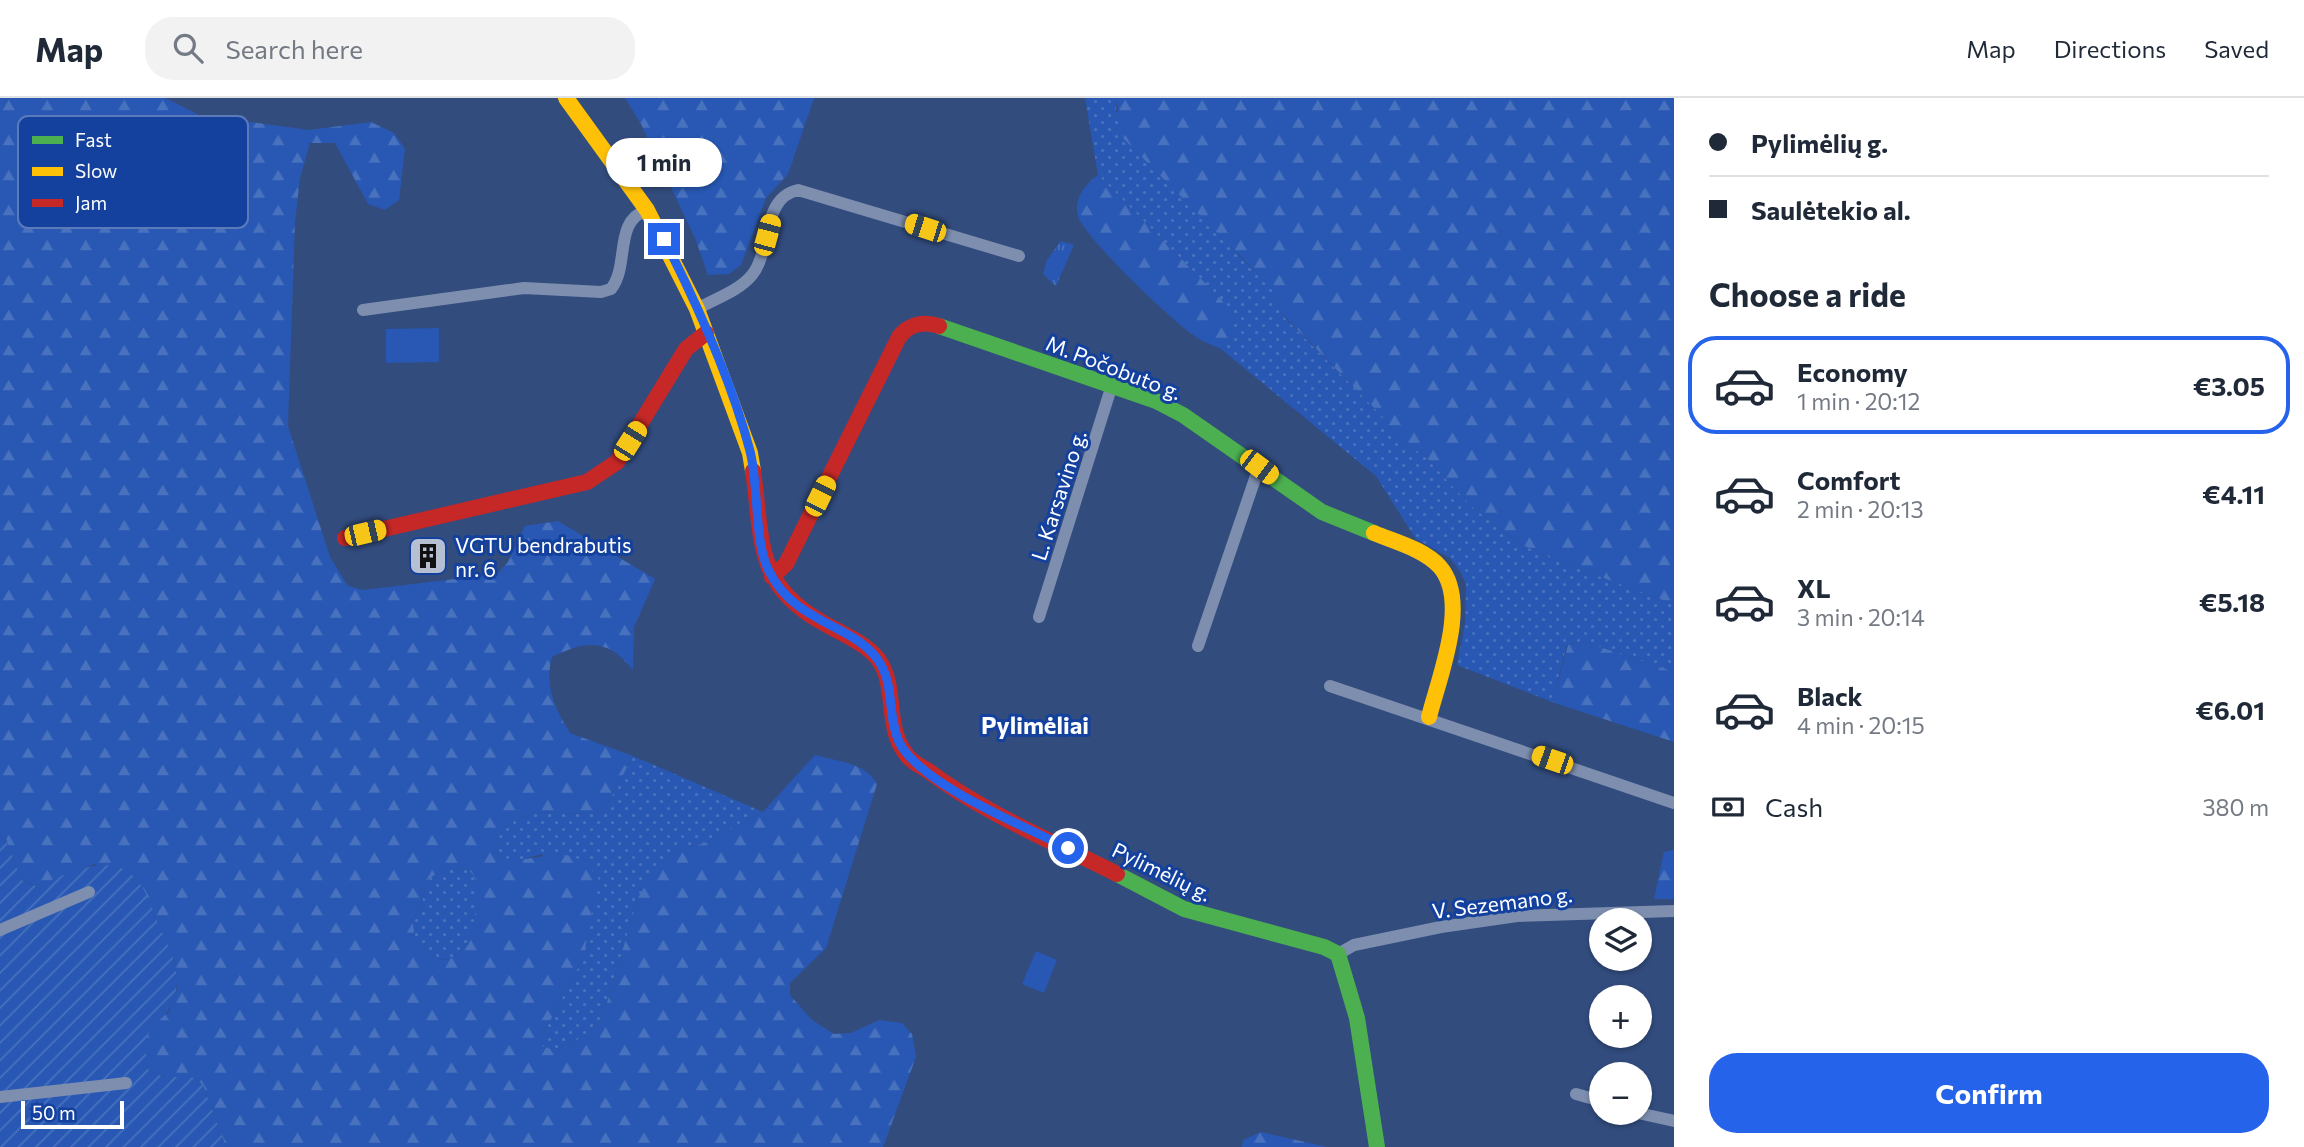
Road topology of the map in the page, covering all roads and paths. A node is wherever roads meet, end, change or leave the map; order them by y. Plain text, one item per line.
1 (566, 98) edge
2 (647, 210) junction
3 (1019, 256) dead end
4 (697, 309) junction
5 (363, 310) dead end
6 (706, 333) junction
7 (1112, 385) junction
8 (1259, 467) junction
9 (345, 538) dead end
10 (772, 576) junction
11 (1040, 617) dead end
12 (1198, 646) dead end
13 (1330, 686) dead end
14 (1429, 717) junction
15 (1674, 803) edge
16 (89, 892) dead end
17 (1674, 911) edge
18 (0, 930) edge
19 (1338, 954) junction
20 (126, 1083) dead end
21 (1576, 1094) dead end
22 (0, 1097) edge
23 (1589, 1098) edge
24 (1652, 1116) edge
25 (1674, 1121) edge
26 (1377, 1147) edge

1 - 2 street
2 - 4 street
2 - 5 street
3 - 4 street
4 - 6 street
6 - 9 street
6 - 10 street
7 - 8 street, M. Počobuto g.
7 - 10 street, M. Počobuto g.
7 - 11 street, L. Karsavino g.
8 - 12 street
8 - 14 street, M. Počobuto g.
10 - 19 street, Pylimėlių g.
13 - 14 street
14 - 15 street
16 - 18 street
17 - 19 street, V. Sezemano g.
19 - 26 street
20 - 22 street
21 - 23 street
24 - 25 street

